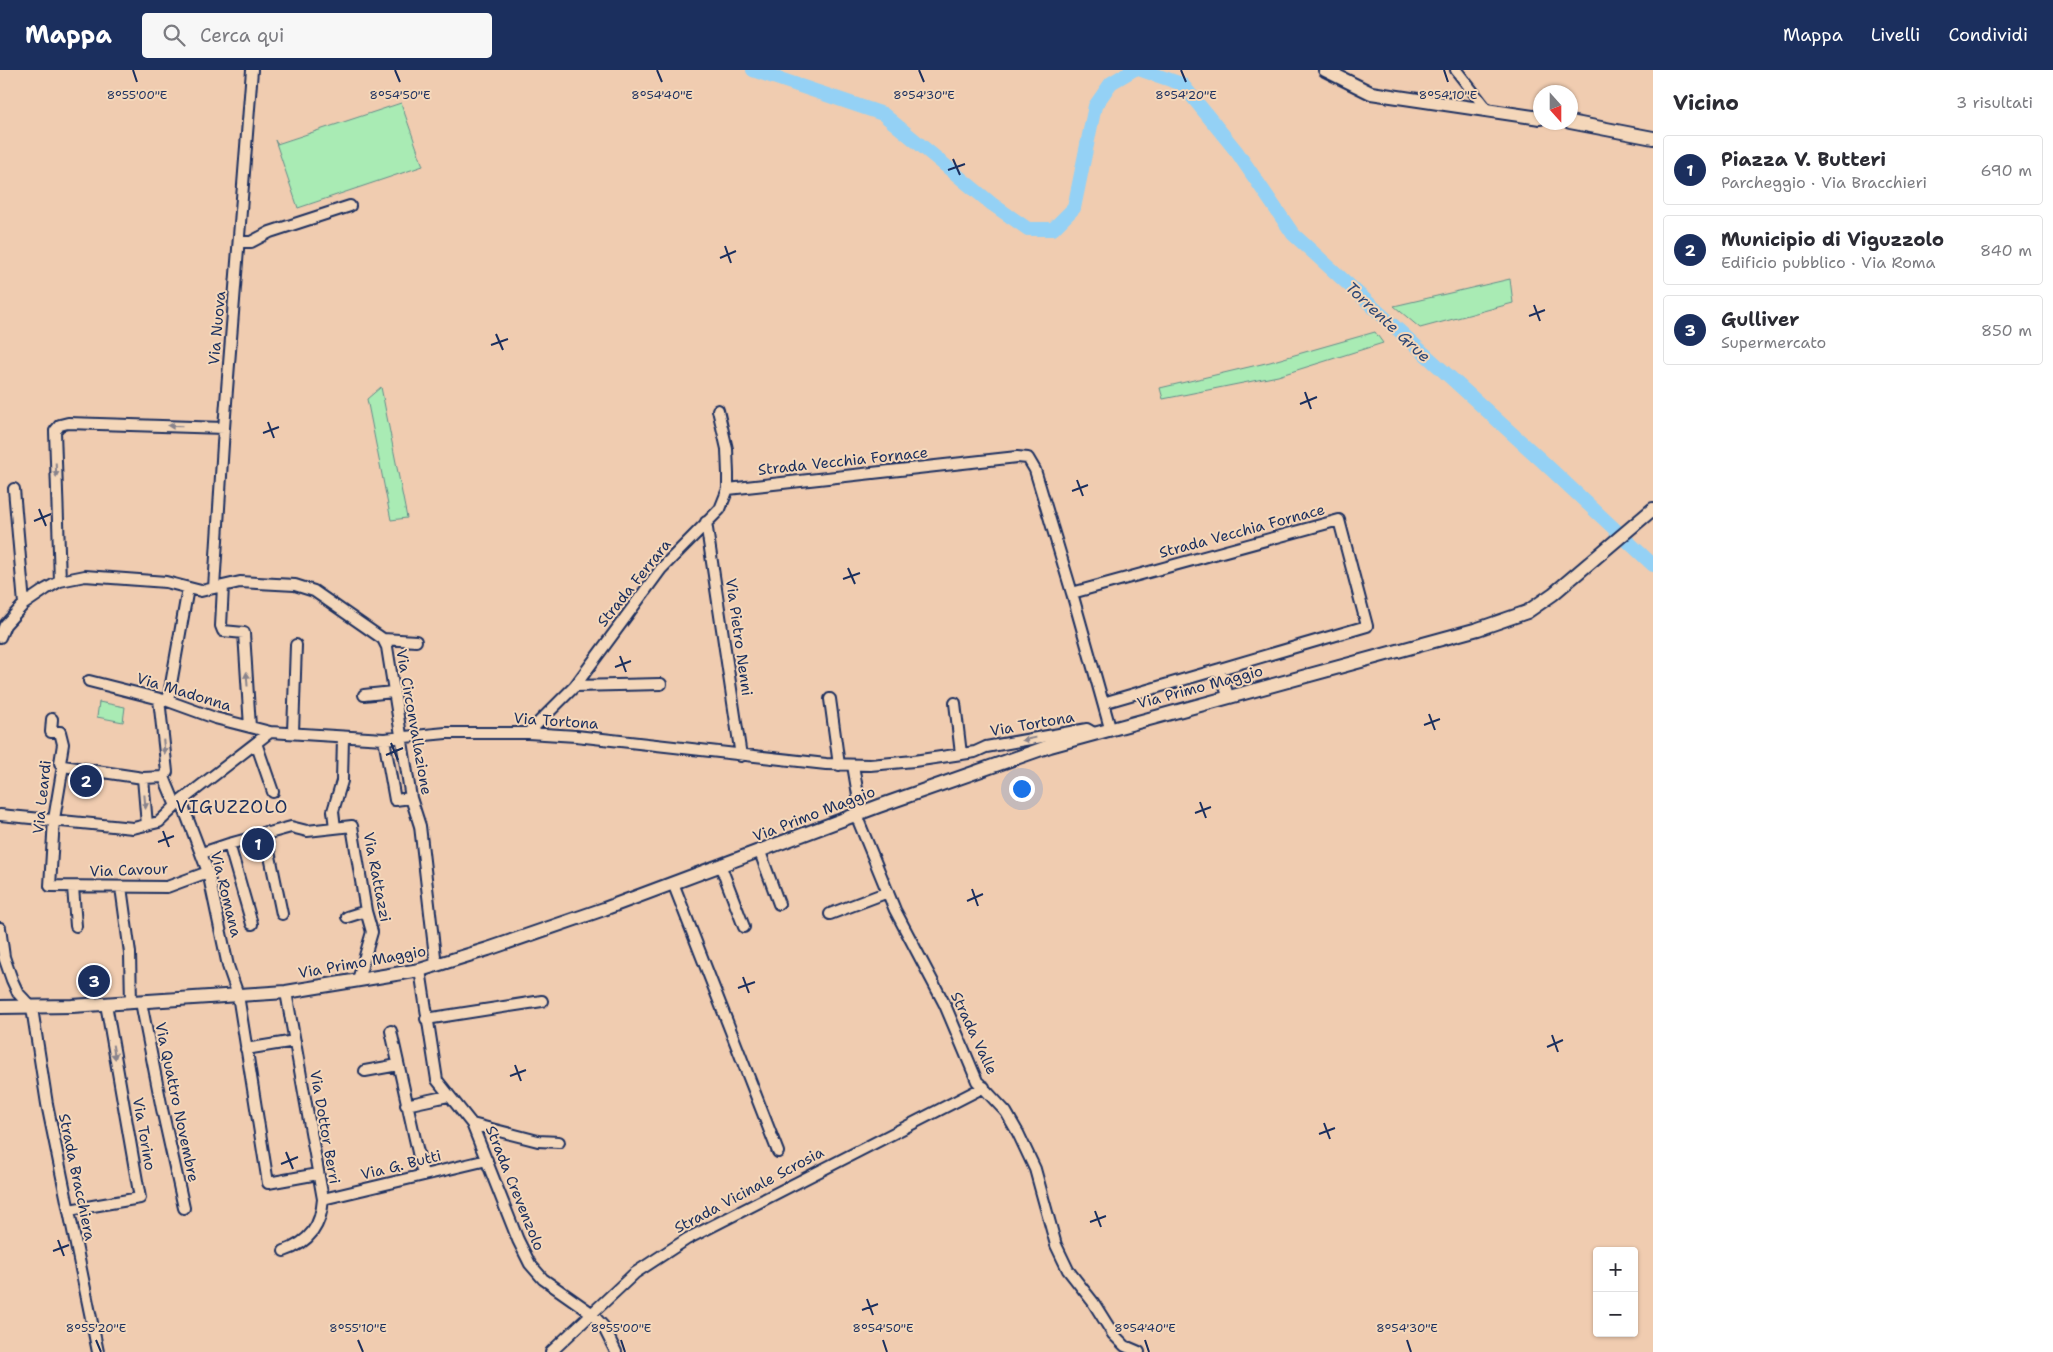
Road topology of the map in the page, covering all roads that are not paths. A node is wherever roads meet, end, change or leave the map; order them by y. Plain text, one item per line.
1 (252, 70) edge
2 (1325, 70) edge
3 (1456, 70) edge
4 (1488, 111) junction
5 (1533, 117) edge
6 (1578, 124) edge
7 (1653, 138) edge
8 (350, 206) dead end
9 (239, 242) junction
10 (718, 410) dead end
11 (224, 428) junction
12 (14, 489) dead end
13 (728, 489) junction
14 (1653, 509) edge
15 (706, 522) junction
16 (60, 581) junction
17 (218, 587) junction
18 (188, 588) junction
19 (1072, 593) junction
20 (24, 604) junction
21 (0, 637) edge
22 (383, 639) junction
23 (416, 641) dead end
24 (296, 645) dead end
25 (1220, 670) junction
26 (89, 681) dead end
27 (661, 684) dead end
28 (575, 686) junction
29 (393, 692) junction
30 (364, 695) dead end
31 (1228, 696) junction
32 (830, 698) dead end
33 (164, 700) junction
34 (955, 703) dead end
35 (1102, 703) junction
36 (52, 719) dead end
37 (250, 727) junction
38 (1110, 728) junction
39 (270, 732) junction
40 (293, 732) junction
41 (528, 733) junction
42 (1094, 733) junction
43 (343, 737) junction
44 (401, 737) junction
45 (384, 739) junction
46 (256, 743) junction
47 (975, 752) junction
48 (961, 754) junction
49 (741, 756) junction
50 (839, 765) junction
51 (853, 765) junction
52 (993, 765) junction
53 (62, 766) junction
54 (164, 776) junction
55 (143, 778) junction
56 (273, 792) dead end
57 (411, 798) junction
58 (179, 804) junction
59 (858, 814) junction
60 (0, 815) edge
61 (54, 820) junction
62 (147, 825) junction
63 (335, 828) junction
64 (265, 832) junction
65 (230, 847) junction
66 (760, 852) junction
67 (202, 853) junction
68 (721, 867) junction
69 (208, 872) junction
70 (673, 883) junction
71 (50, 886) joint
72 (74, 886) junction
73 (120, 887) junction
74 (888, 892) junction
75 (779, 904) dead end
76 (366, 911) junction
77 (282, 914) dead end
78 (830, 914) dead end
79 (347, 917) dead end
80 (252, 924) dead end
81 (76, 926) dead end
82 (744, 927) dead end
83 (0, 928) edge
84 (436, 965) junction
85 (420, 970) junction
86 (358, 980) junction
87 (286, 992) junction
88 (238, 995) junction
89 (542, 1001) dead end
90 (136, 1002) junction
91 (106, 1004) junction
92 (0, 1007) edge
93 (32, 1008) junction
94 (426, 1019) junction
95 (391, 1031) dead end
96 (295, 1041) junction
97 (246, 1049) junction
98 (398, 1065) junction
99 (365, 1072) dead end
100 (984, 1087) junction
101 (448, 1096) junction
102 (406, 1105) junction
103 (472, 1124) junction
104 (559, 1142) dead end
105 (778, 1152) dead end
106 (486, 1160) junction
107 (318, 1174) junction
108 (423, 1175) junction
109 (323, 1199) junction
110 (184, 1208) dead end
111 (69, 1210) junction
112 (284, 1251) dead end
113 (590, 1312) junction
114 (98, 1352) edge
115 (550, 1352) edge
116 (616, 1352) edge
117 (1139, 1352) edge

1 - 9 street, Via Nuova
2 - 4 main road
3 - 4 street
4 - 5 main road
6 - 7 main road
8 - 9 street
9 - 11 street, Via Nuova
10 - 13 street, Strada Ferrara
11 -> 16 street
11 - 17 street, Via Nuova
12 - 20 street
13 - 15 street, Strada Ferrara
13 - 19 street, Strada Vecchia Fornace
14 - 31 main road, Via Primo Maggio
15 - 28 street, Strada Ferrara
15 - 49 street, Via Pietro Nenni
16 - 18 street, Via Circonvallazione
16 - 20 street, Via Circonvallazione
17 - 18 street, Via Circonvallazione
17 - 22 street, Via Circonvallazione
37 -> 17 street, Via Nuova
18 - 33 street
19 - 25 street, Strada Vecchia Fornace
19 - 35 street, Strada Vecchia Fornace
20 - 21 street, Via Circonvallazione
22 - 23 street
22 - 29 street, Via Circonvallazione
24 - 40 street
25 - 31 street
25 - 35 street, Strada Vecchia Fornace
26 - 33 street, Via Madonna
27 - 28 street
28 - 41 street, Strada Ferrara
29 - 30 street
29 - 44 street, Via Circonvallazione
31 - 38 main road, Via Primo Maggio
32 - 50 street
33 - 37 street, Via Madonna
33 -> 54 street
34 - 48 street
35 - 38 street
36 - 53 street, Via Leardi
37 - 39 street, Via Madonna
38 - 42 main road, Via Primo Maggio
39 - 40 street, Via Tortona
39 - 46 street
40 - 43 street, Via Tortona
41 - 44 street, Via Tortona
41 - 49 street, Via Tortona
42 -> 47 street, Via Tortona
42 - 52 main road, Via Primo Maggio
43 - 45 street, Via Tortona
43 - 63 street
44 - 45 street, Via Tortona
44 - 57 street, Via Circonvallazione
45 - 57 street
46 - 56 street
46 - 58 street
47 - 48 street, Via Tortona
47 - 52 street, Via Tortona
48 - 51 street, Via Tortona
49 - 50 street, Via Tortona
50 - 51 street, Via Tortona
51 - 59 street, Strada Valle
52 - 59 main road, Via Primo Maggio
53 - 55 street
53 - 61 street, Via Leardi
54 - 55 street
54 - 58 street, Via Romana
55 -> 62 street
57 - 84 street, Via Circonvallazione
58 - 62 street
58 - 67 street, Via Romana
59 - 66 main road, Via Primo Maggio
59 - 74 street, Strada Valle
60 - 61 street
61 - 62 street
61 - 71 street, Via Leardi
63 - 64 street
63 - 76 street, Via Rattazzi
64 - 65 street
64 - 77 street
65 - 67 street
65 - 80 street
66 - 68 main road, Via Primo Maggio
66 - 75 street
67 - 69 street, Via Romana
68 - 70 main road, Via Primo Maggio
68 - 82 street
69 - 73 street, Via Cavour
69 - 88 street, Via Romana
70 - 84 main road, Via Primo Maggio
70 - 105 street
71 - 72 street, Via Cavour
72 - 73 street, Via Cavour
72 - 81 street
73 - 90 street, Via Quattro Novembre
74 - 78 street
74 - 100 street, Strada Valle
76 - 79 street
76 - 86 street, Via Rattazzi
83 - 93 street
84 - 85 main road, Via Primo Maggio
85 - 86 main road, Via Primo Maggio
85 - 94 street, Strada Crevenzolo
86 - 87 main road, Via Primo Maggio
87 - 88 main road, Via Primo Maggio
87 - 96 street, Via Dottor Berri
88 - 90 main road, Via Primo Maggio
88 - 97 street, Via Romana
89 - 94 street
90 - 91 main road, Via Primo Maggio
90 - 110 street, Via Quattro Novembre
91 - 93 main road, Via Primo Maggio
91 -> 111 street, Via Torino
92 - 93 main road, Via Primo Maggio
93 - 111 street, Strada Bracchiera
94 - 101 street, Strada Crevenzolo
95 - 98 street
96 - 97 street
96 - 107 street, Via Dottor Berri
97 - 107 street, Via Romana
98 - 99 street
98 - 102 street
100 - 113 street, Strada Vicinale Scrosia
100 - 117 street, Strada Valle
101 - 102 street
101 - 103 street, Strada Crevenzolo
102 - 108 street
103 - 104 street
103 - 106 street, Strada Crevenzolo
106 - 108 street, Via G. Butti
106 - 113 street, Strada Crevenzolo
107 - 109 street, Via Dottor Berri
108 - 109 street, Via G. Butti
109 - 112 street, Via Dottor Berri
111 - 114 street, Strada Bracchiera
113 - 115 street, Strada Vicinale Scrosia
113 - 116 street, Strada Crevenzolo

